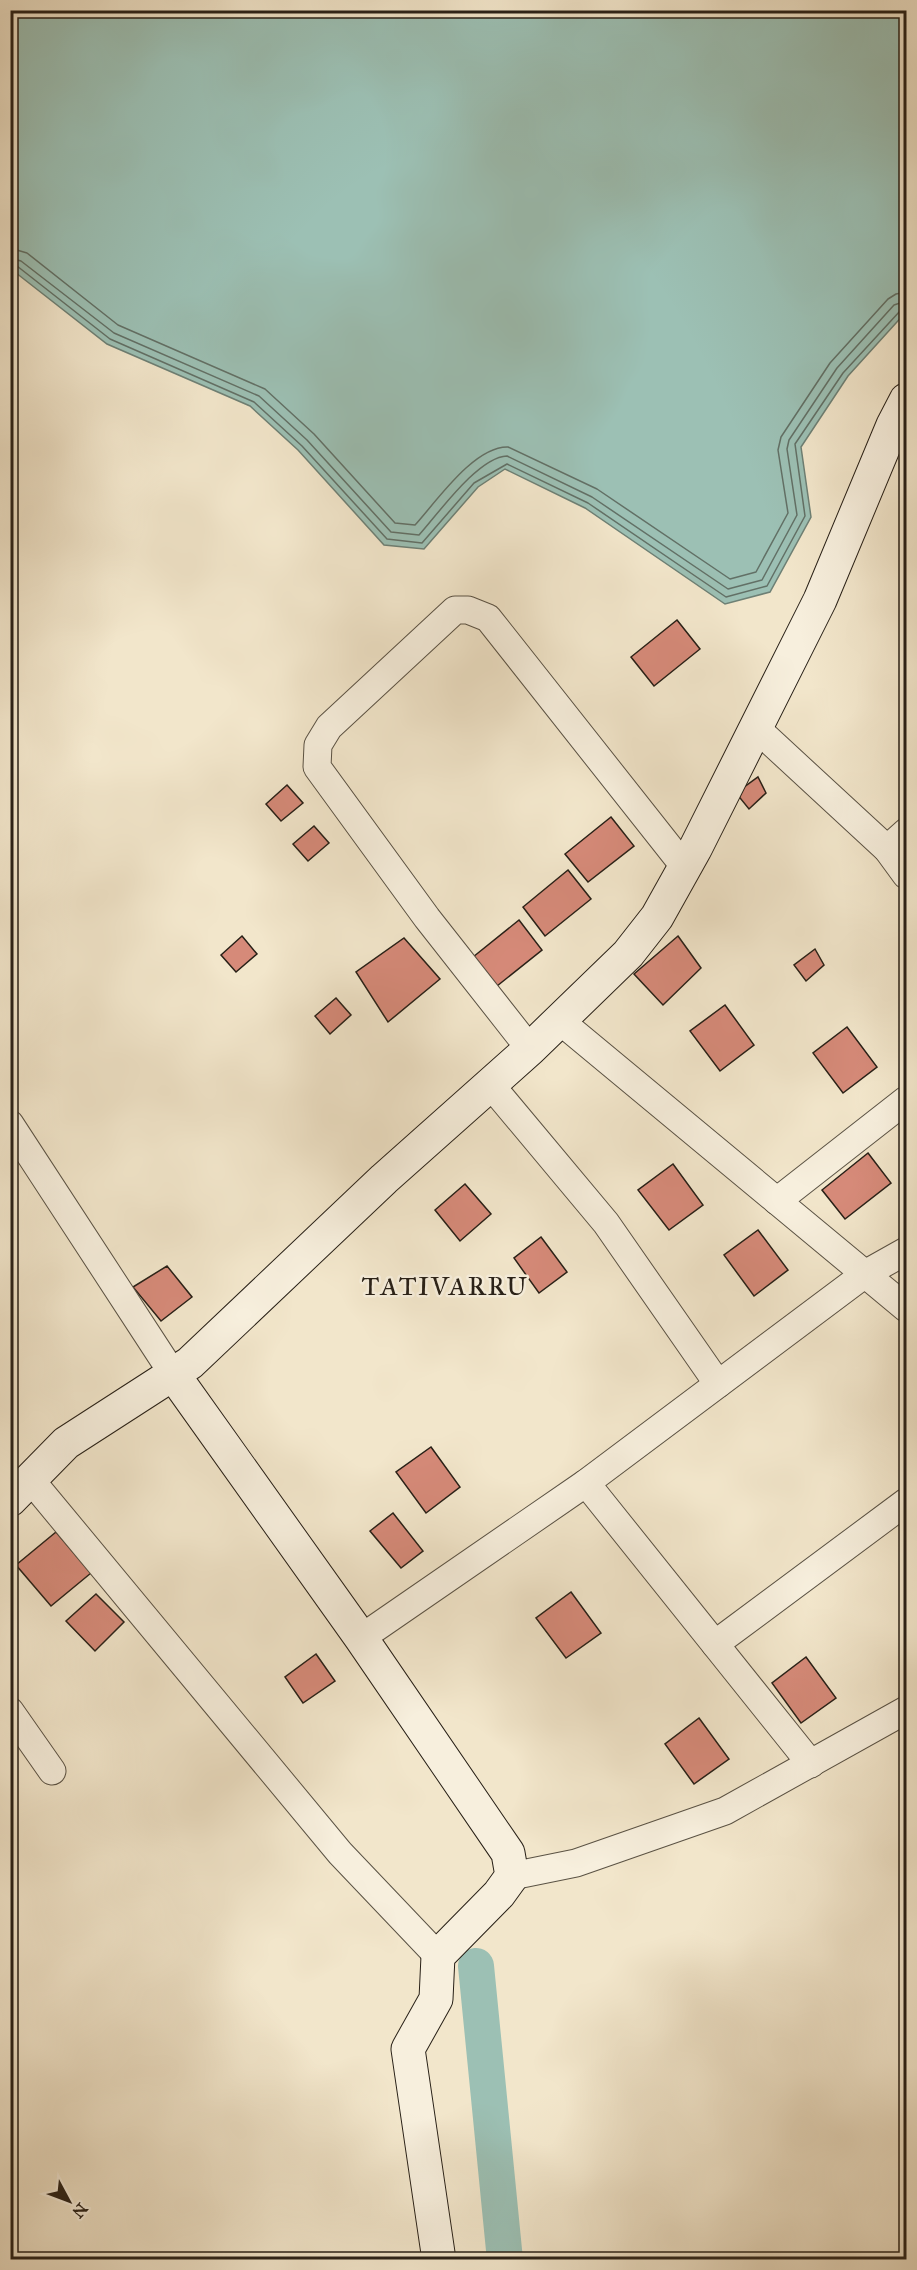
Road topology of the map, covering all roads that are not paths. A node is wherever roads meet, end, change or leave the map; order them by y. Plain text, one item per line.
1 (906, 400) edge
2 (756, 728) junction
3 (897, 841) edge
4 (684, 866) junction
5 (906, 875) edge
6 (559, 1020) junction
7 (530, 1049) junction
8 (489, 1083) junction
9 (906, 1100) edge
10 (10, 1124) edge
11 (777, 1201) junction
12 (906, 1251) edge
13 (865, 1274) junction
14 (906, 1308) edge
15 (173, 1374) junction
16 (718, 1384) junction
17 (586, 1483) junction
18 (20, 1489) edge
19 (906, 1502) edge
20 (361, 1638) junction
21 (715, 1644) junction
22 (906, 1710) edge
23 (10, 1711) edge
24 (811, 1764) junction
25 (52, 1771) dead end
26 (512, 1876) junction
27 (438, 1956) junction
28 (439, 2259) edge

1 - 2 main road
2 - 3 street
2 - 4 main road
3 - 5 street
4 - 6 main road
4 - 7 street
6 - 7 main road
6 - 11 street
7 - 8 main road
8 - 15 main road
8 - 16 street
9 - 11 street
10 - 15 street
11 - 13 street
12 - 13 street
13 - 14 street
13 - 16 street
15 - 18 main road
15 - 20 main road
16 - 17 street
17 - 20 street
17 - 21 street
18 - 27 street
19 - 21 street
20 - 26 main road
21 - 24 street
22 - 24 street
23 - 25 street
24 - 26 street
26 - 27 main road
27 - 28 main road

